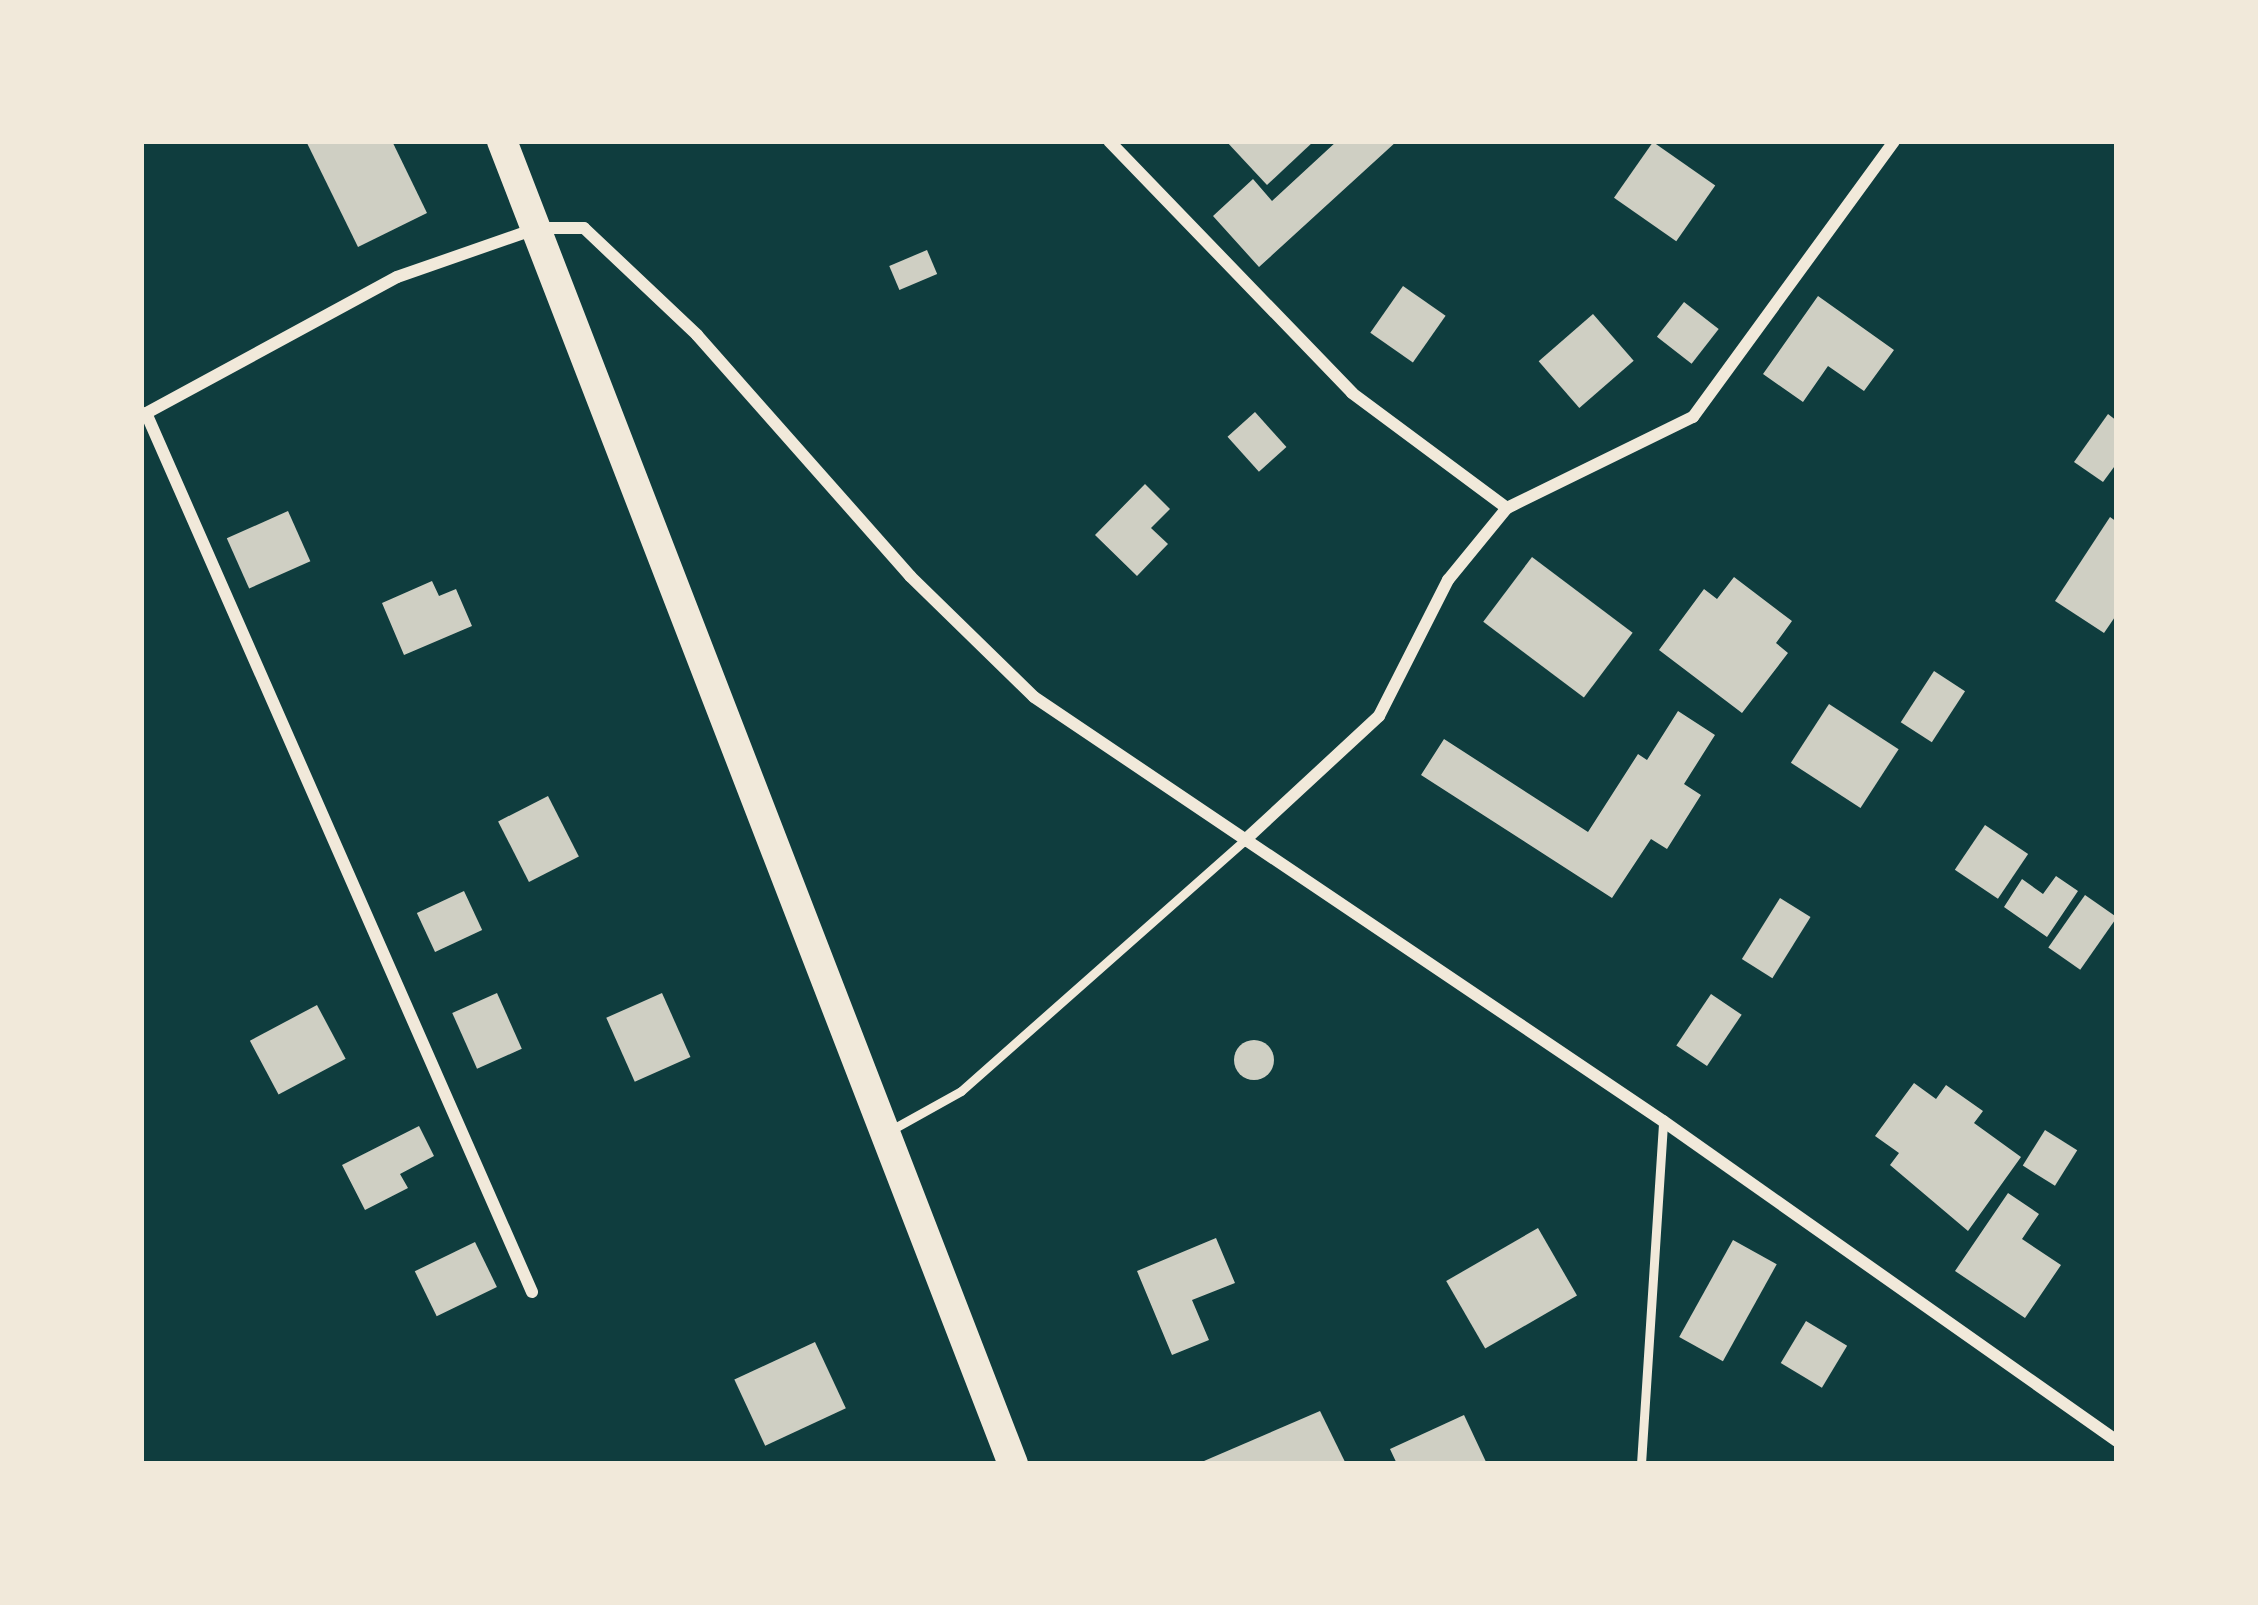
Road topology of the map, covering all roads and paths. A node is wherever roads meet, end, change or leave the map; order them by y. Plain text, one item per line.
1 (502, 141) edge
2 (1109, 141) edge
3 (1894, 141) edge
4 (538, 228) junction
5 (144, 414) edge
6 (1507, 508) junction
7 (1244, 841) junction
8 (1663, 1121) junction
9 (886, 1132) junction
10 (532, 1292) dead end
11 (2117, 1441) edge
12 (1013, 1464) edge
13 (1641, 1464) edge

1 - 4 main road
2 - 6 street
3 - 6 street
4 - 5 street
4 - 7 street
4 - 9 main road
5 - 10 street
6 - 7 street
7 - 8 street
7 - 9 lane
8 - 11 street
8 - 13 lane
9 - 12 main road

